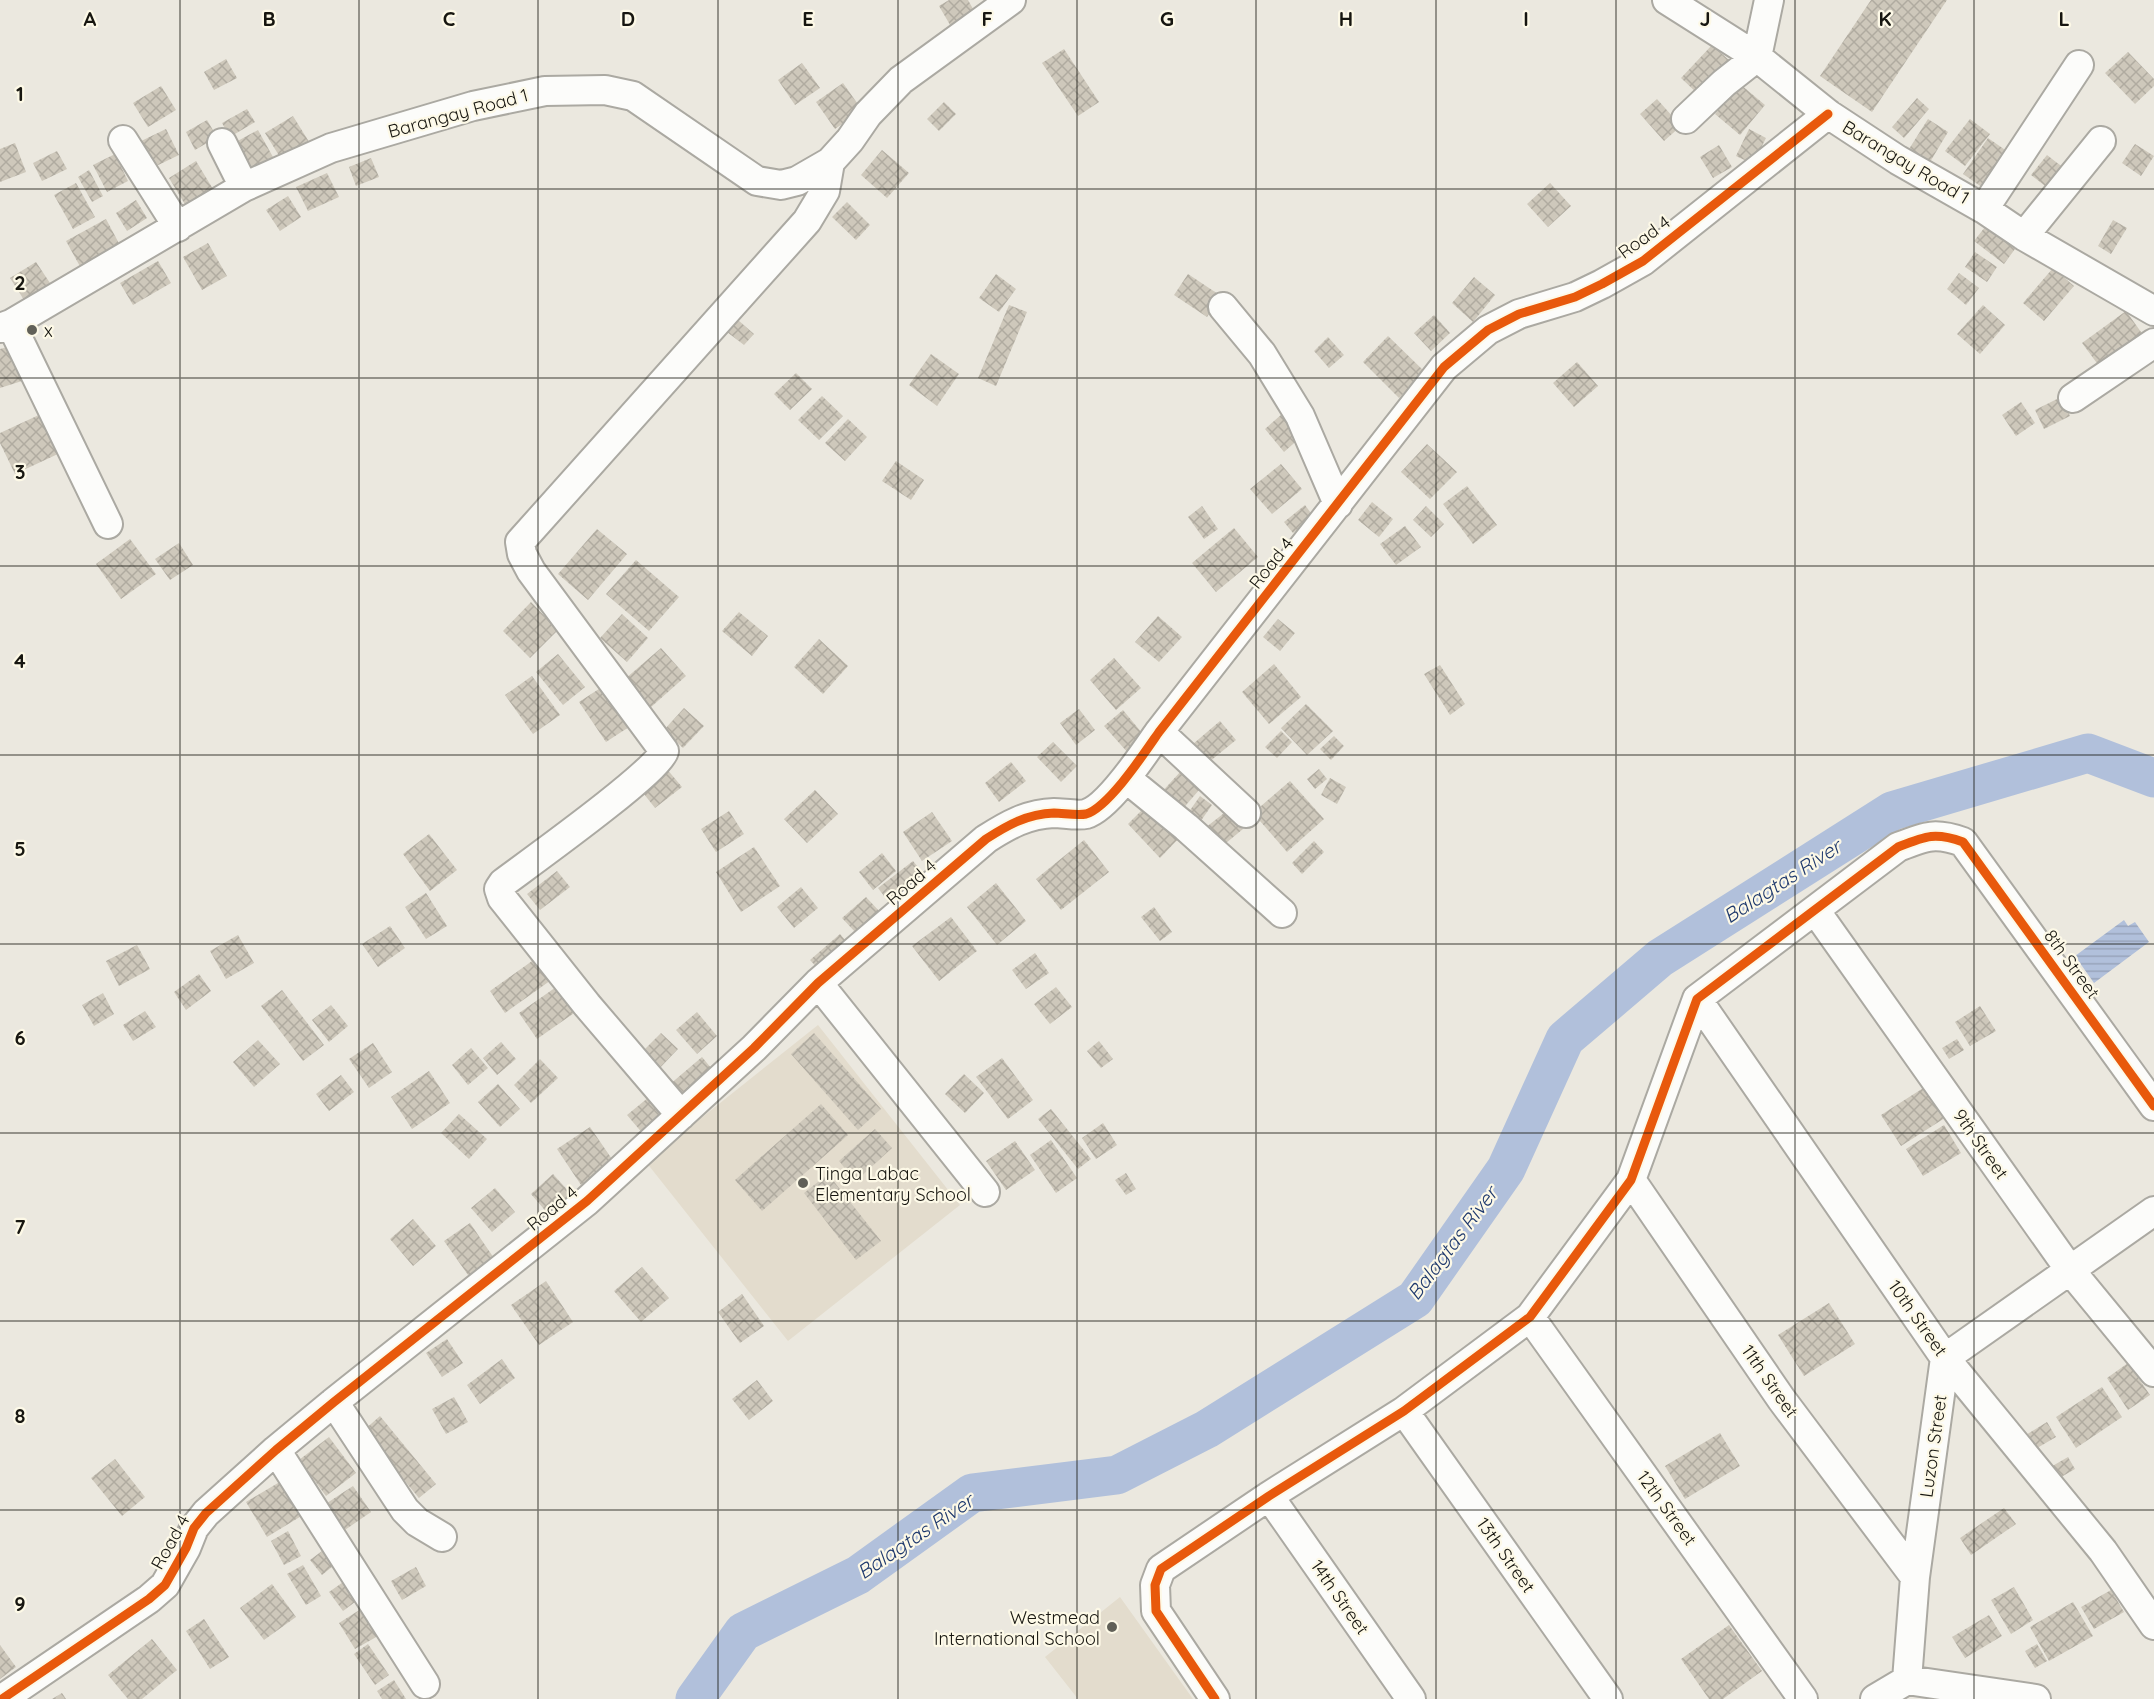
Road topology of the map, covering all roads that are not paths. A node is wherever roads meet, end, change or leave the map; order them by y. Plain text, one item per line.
1 (1011, 0) edge
2 (1667, 0) edge
3 (1769, 0) edge
4 (1757, 57) junction
5 (2079, 65) dead end
6 (1828, 114) junction
7 (1686, 119) dead end
8 (123, 140) dead end
9 (2101, 141) dead end
10 (222, 143) dead end
11 (830, 162) junction
12 (244, 187) junction
13 (1984, 209) junction
14 (178, 227) junction
15 (2024, 236) junction
16 (1223, 307) dead end
17 (2154, 311) edge
18 (5, 326) edge
19 (2154, 343) edge
20 (2073, 398) dead end
21 (1338, 504) junction
22 (108, 524) dead end
23 (1160, 732) junction
24 (1127, 779) junction
25 (1246, 813) dead end
26 (1815, 910) junction
27 (1282, 913) dead end
28 (818, 983) junction
29 (1697, 999) junction
30 (2154, 1106) edge
31 (681, 1115) junction
32 (1631, 1180) junction
33 (985, 1192) dead end
34 (2154, 1211) edge
35 (2070, 1270) junction
36 (1530, 1317) junction
37 (1945, 1358) junction
38 (2154, 1372) edge
39 (333, 1402) junction
40 (1404, 1411) junction
41 (276, 1450) junction
42 (1269, 1496) junction
43 (442, 1537) dead end
44 (1915, 1577) junction
45 (2154, 1625) edge
46 (1907, 1680) junction
47 (426, 1684) dead end
48 (2, 1699) edge
49 (1215, 1699) edge
50 (1411, 1699) edge
51 (1608, 1699) edge
52 (1803, 1699) edge
53 (1875, 1699) edge
54 (2036, 1699) edge

1 - 11 street, Barangay Road 1
2 - 4 street, Barangay Road 1
3 - 4 street
4 - 6 street, Barangay Road 1
4 - 7 street
5 - 13 street
6 - 13 street, Barangay Road 1
6 - 21 street, Road 4
8 - 14 street
9 - 15 street
10 - 12 street
11 - 12 street, Barangay Road 1
11 - 31 street
12 - 14 street, Barangay Road 1
13 - 15 street, Barangay Road 1
14 - 18 street, Barangay Road 1
15 - 17 street, Barangay Road 1
16 - 21 street
18 - 22 street
19 - 20 street
21 - 23 street, Road 4
23 - 24 street, Road 4
23 - 25 street
24 - 27 street
24 - 28 street, Road 4
26 - 29 street
26 - 30 street, 8th Street
26 - 35 street, 9th Street
28 - 31 street, Road 4
28 - 33 street
29 - 32 street
29 - 37 street, 10th Street
31 - 39 street, Road 4
32 - 36 street
32 - 44 street, 11th Street
34 - 35 street
35 - 37 street
35 - 38 street, 9th Street
36 - 40 street
36 - 52 street, 12th Street
37 - 44 street, Luzon Street
37 - 45 street, 10th Street
39 - 41 street, Road 4
39 - 43 street
40 - 42 street
40 - 51 street, 13th Street
41 - 47 street
41 - 48 street, Road 4
42 - 49 street
42 - 50 street, 14th Street
44 - 46 street, Luzon Street
46 - 53 street
46 - 54 street

